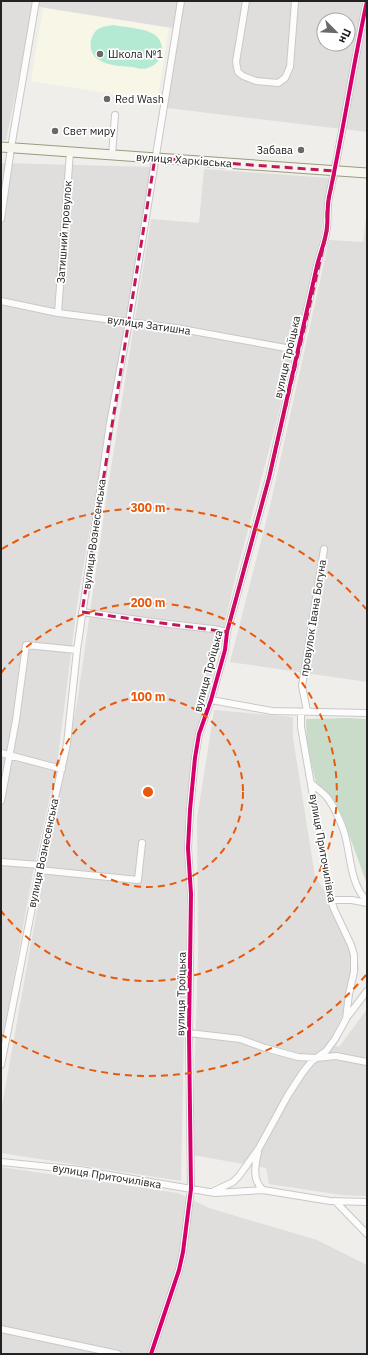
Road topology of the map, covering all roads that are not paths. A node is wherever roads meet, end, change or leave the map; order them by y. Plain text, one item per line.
1 (36, 1) edge
2 (181, 1) edge
3 (246, 1) edge
4 (295, 1) edge
5 (367, 1) edge
6 (115, 115) dead end
7 (1, 147) edge
8 (11, 148) junction
9 (70, 152) junction
10 (112, 155) junction
11 (155, 158) junction
12 (335, 171) junction
13 (367, 173) edge
14 (1, 219) edge
15 (1, 301) edge
16 (58, 313) junction
17 (129, 322) junction
18 (297, 350) junction
19 (324, 549) dead end
20 (82, 612) junction
21 (228, 632) junction
22 (77, 650) junction
23 (211, 700) junction
24 (304, 712) junction
25 (367, 713) edge
26 (1, 753) edge
27 (10, 756) junction
28 (62, 769) junction
29 (312, 784) junction
30 (1, 801) edge
31 (142, 843) dead end
32 (1, 862) edge
33 (40, 868) junction
34 (331, 900) junction
35 (367, 902) edge
36 (367, 990) edge
37 (346, 1019) junction
38 (188, 1033) junction
39 (316, 1058) junction
40 (367, 1062) edge
41 (1, 1065) edge
42 (259, 1148) junction
43 (1, 1162) edge
44 (191, 1189) junction
45 (263, 1190) junction
46 (212, 1192) junction
47 (335, 1201) junction
48 (367, 1202) edge
49 (367, 1234) edge
50 (1, 1330) edge
51 (118, 1354) edge
52 (151, 1354) edge

1 - 8 street
2 - 11 street, вулиця Вознесенська
3 - 4 street
5 - 12 street, вулиця Троїцька
6 - 10 street
7 - 8 street, вулиця Харківська
8 - 9 street, вулиця Харківська
8 - 14 street
9 - 10 street, вулиця Харківська
9 - 16 street, Затишний провулок
10 - 11 street, вулиця Харківська
11 - 12 street, вулиця Харківська
11 - 17 street, вулиця Вознесенська
12 - 13 street, вулиця Харківська
12 - 18 street, вулиця Троїцька
15 - 16 street, вулиця Затишна
16 - 17 street, вулиця Затишна
17 - 18 street, вулиця Затишна
17 - 20 street, вулиця Вознесенська
18 - 21 street, вулиця Троїцька
19 - 24 street, провулок Івана Богуна
20 - 21 street
20 - 22 street, вулиця Вознесенська
21 - 23 street, вулиця Троїцька
22 - 27 street
22 - 28 street, вулиця Вознесенська
23 - 24 street
23 - 38 street, вулиця Троїцька
24 - 25 street
24 - 29 street, вулиця Приточилівка
26 - 27 street
27 - 28 street
27 - 30 street
28 - 33 street, вулиця Вознесенська
29 - 34 street, вулиця Приточилівка
29 - 35 street
31 - 33 street
32 - 33 street
33 - 41 street, вулиця Вознесенська
34 - 35 street
34 - 37 street, вулиця Приточилівка
36 - 37 street
37 - 39 street, вулиця Приточилівка
38 - 39 street
38 - 44 street, вулиця Троїцька
39 - 40 street
39 - 42 street, вулиця Приточилівка
42 - 45 street
42 - 46 street, вулиця Приточилівка
43 - 44 street, вулиця Приточилівка
44 - 46 street, вулиця Приточилівка
44 - 52 street, вулиця Троїцька
45 - 46 street, вулиця Приточилівка
45 - 47 street, вулиця Приточилівка
47 - 48 street, вулиця Приточилівка
47 - 49 street
50 - 51 street

